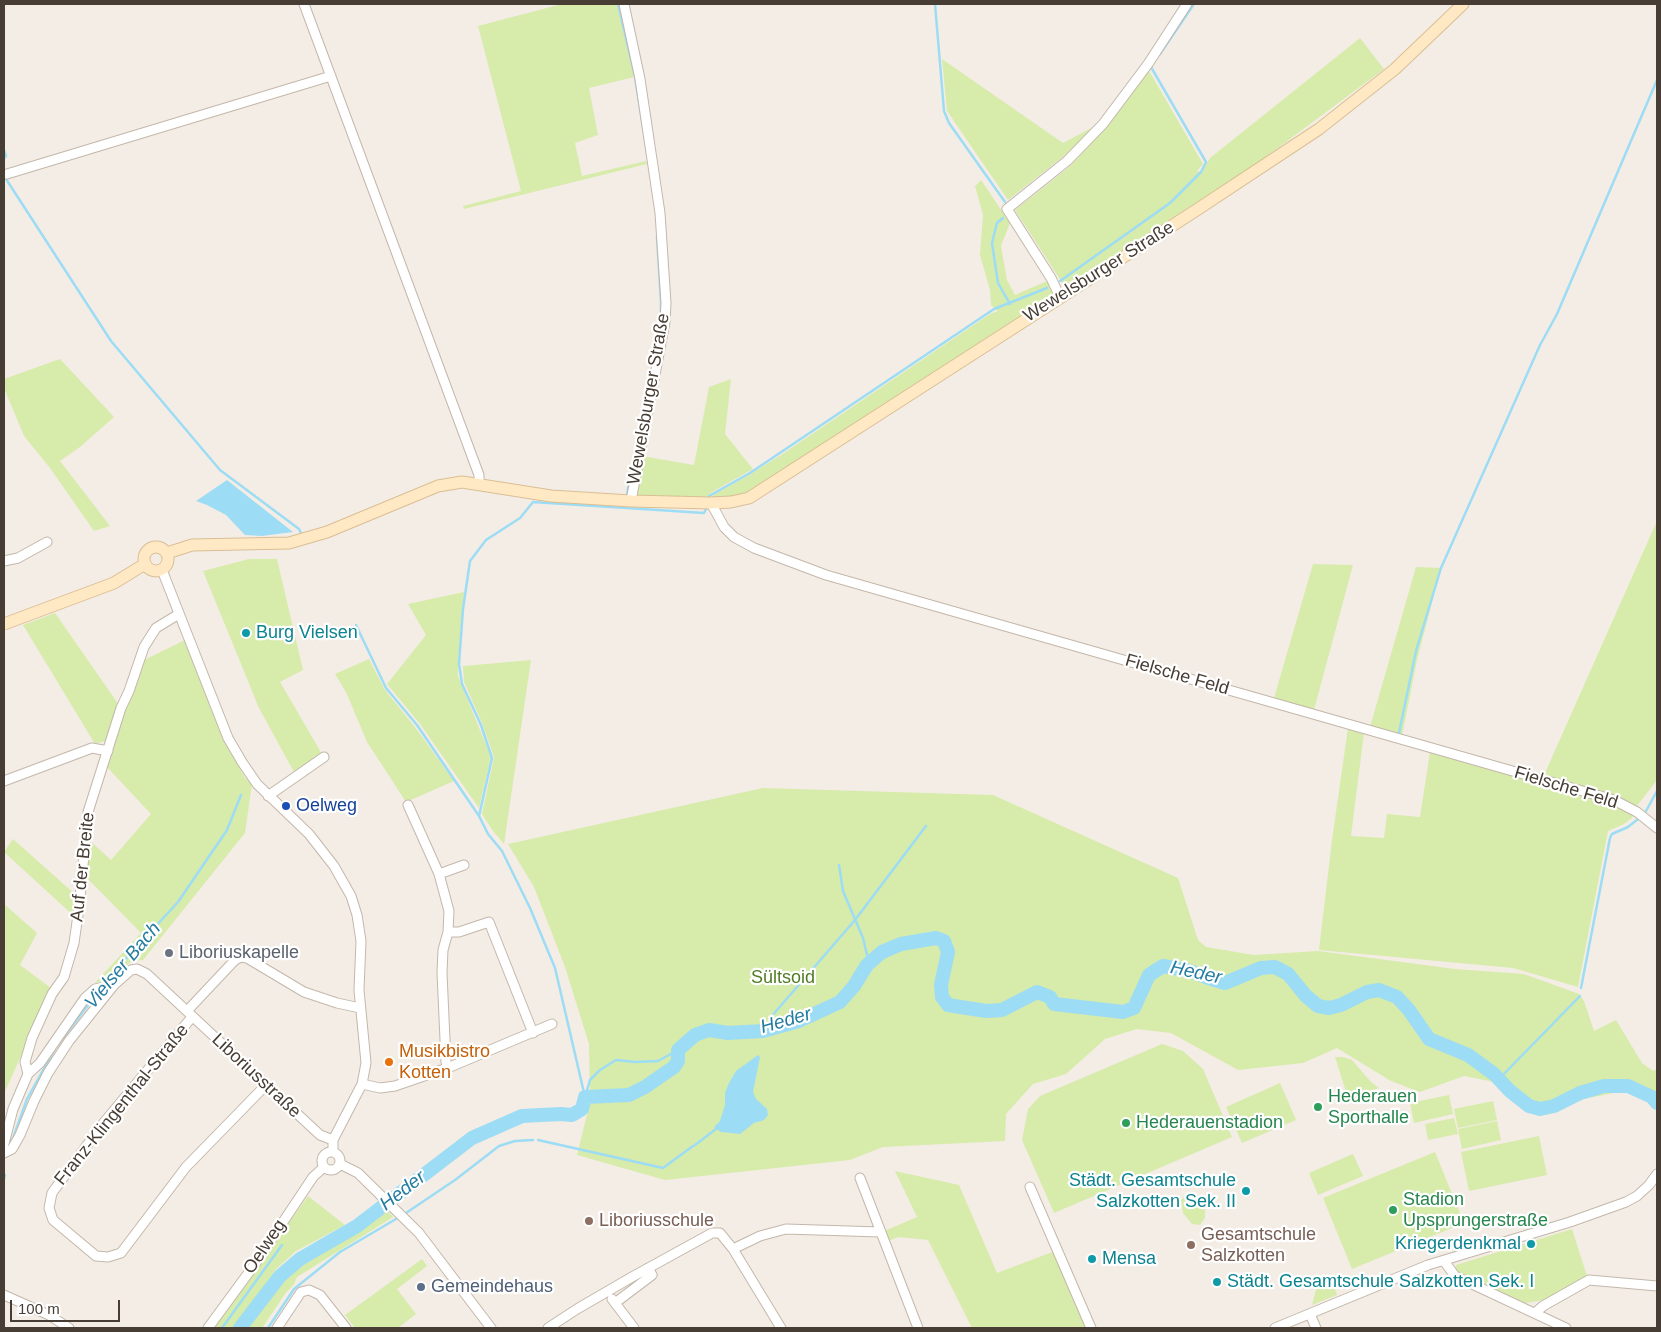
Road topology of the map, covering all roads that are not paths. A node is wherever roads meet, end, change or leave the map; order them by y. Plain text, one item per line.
1 (304, 4) edge
2 (624, 4) edge
3 (1187, 4) edge
4 (1463, 4) edge
5 (332, 76) junction
6 (7, 174) dead end
7 (1060, 296) junction
8 (480, 484) junction
9 (631, 501) junction
10 (711, 503) junction
11 (47, 542) dead end
12 (167, 553) junction
13 (4, 562) edge
14 (145, 564) junction
15 (162, 570) junction
16 (179, 614) junction
17 (4, 624) edge
18 (108, 751) junction
19 (324, 757) dead end
20 (4, 781) edge
21 (268, 796) junction
22 (408, 805) dead end
23 (1657, 828) edge
24 (464, 865) dead end
25 (439, 874) junction
26 (448, 932) junction
27 (112, 985) junction
28 (360, 1008) junction
29 (190, 1014) junction
30 (552, 1024) dead end
31 (533, 1033) junction
32 (448, 1068) junction
33 (28, 1074) junction
34 (362, 1084) junction
35 (265, 1086) junction
36 (333, 1140) junction
37 (4, 1144) edge
38 (333, 1152) junction
39 (4, 1153) edge
40 (340, 1164) junction
41 (324, 1167) junction
42 (1657, 1174) edge
43 (860, 1178) dead end
44 (1030, 1186) dead end
45 (880, 1232) junction
46 (733, 1249) junction
47 (1444, 1261) junction
48 (648, 1268) junction
49 (1657, 1286) edge
50 (607, 1293) junction
51 (4, 1295) edge
52 (615, 1303) junction
53 (1535, 1313) junction
54 (1310, 1314) junction
55 (69, 1328) edge
56 (208, 1328) edge
57 (277, 1328) edge
58 (346, 1328) edge
59 (491, 1328) edge
60 (548, 1328) edge
61 (634, 1328) edge
62 (782, 1328) edge
63 (918, 1328) edge
64 (1091, 1328) edge
65 (1275, 1328) edge
66 (1316, 1328) edge
67 (1566, 1328) edge

1 - 5 street
2 - 9 street, Wewelsburger Straße
3 - 7 street
4 - 7 main road, Wewelsburger Straße
5 - 6 street
5 - 8 street
7 - 10 main road, Wewelsburger Straße
8 - 9 main road, Wewelsburger Straße
8 - 12 main road, Wewelsburger Straße
9 - 10 main road, Wewelsburger Straße
10 - 23 street, Fielsche Feld
11 - 13 street
12 - 14 main road
12 - 15 main road
14 - 15 main road
14 - 17 main road
15 - 16 street
16 - 18 street, Auf der Breite
16 - 21 street
18 - 20 street
18 - 33 street, Auf der Breite
19 - 21 street
21 - 28 street
22 - 25 street
24 - 25 street
25 - 26 street
26 - 31 street
26 - 32 street
27 - 29 street, Liboriusstraße
27 - 33 street
27 - 39 street
28 - 29 street, Franz-Klingenthal-Straße
28 - 34 street
29 - 35 street, Liboriusstraße
29 - 35 street, Franz-Klingenthal-Straße
30 - 31 street
31 - 32 street
32 - 34 street
33 - 37 street
34 - 36 street
35 - 36 street, Liboriusstraße
36 - 38 street
38 - 40 street
38 - 41 street
40 - 41 street
40 - 59 street
41 - 56 street, Oelweg
42 - 47 street
43 - 45 street
44 - 64 street
45 - 46 street
45 - 63 street
46 - 48 street
46 - 62 street
47 - 53 street
47 - 54 street
48 - 50 street
48 - 52 street
49 - 53 street
50 - 52 street
50 - 60 street
51 - 55 street
52 - 61 street
53 - 67 street
54 - 65 street
54 - 66 street
57 - 58 street

